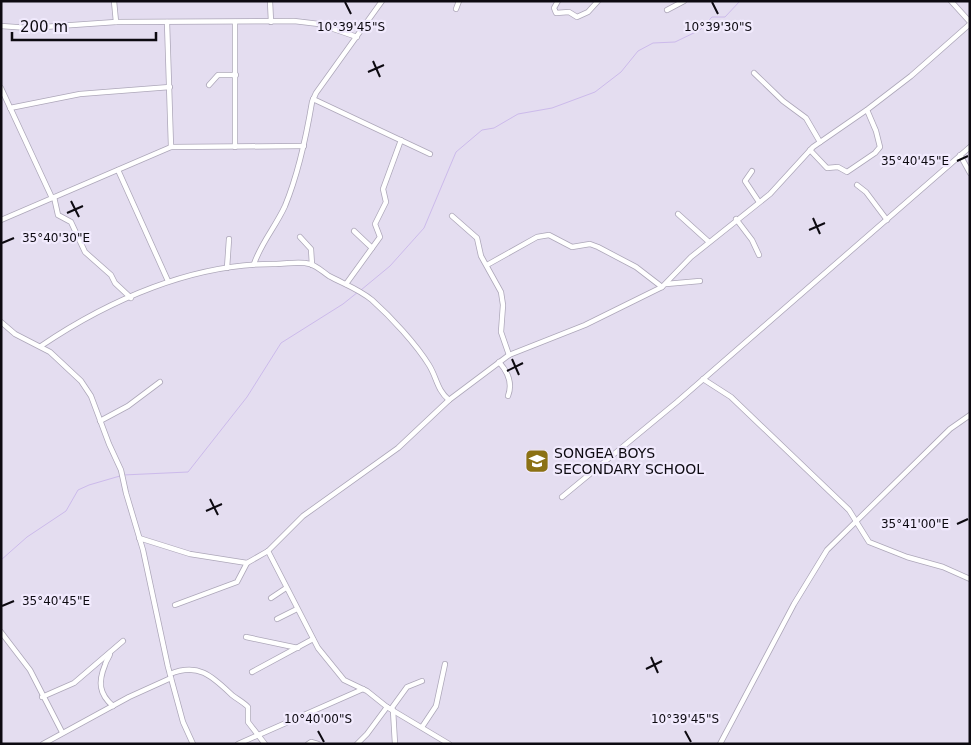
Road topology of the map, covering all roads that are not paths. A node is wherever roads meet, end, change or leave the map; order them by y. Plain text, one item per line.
1 (114, 1) edge
2 (270, 1) edge
3 (382, 1) edge
4 (459, 1) edge
5 (558, 1) edge
6 (598, 1) edge
7 (684, 1) edge
8 (951, 1) edge
9 (456, 9) dead end
10 (667, 10) dead end
11 (116, 22) junction
12 (167, 22) junction
13 (235, 22) junction
14 (271, 22) junction
15 (970, 23) edge
16 (1, 26) edge
17 (357, 37) junction
18 (754, 73) dead end
19 (236, 75) junction
20 (209, 85) dead end
21 (170, 87) junction
22 (1, 88) edge
23 (313, 99) junction
24 (10, 108) junction
25 (867, 110) junction
26 (401, 140) junction
27 (820, 142) junction
28 (304, 146) junction
29 (970, 146) edge
30 (172, 147) junction
31 (235, 147) junction
32 (810, 150) junction
33 (430, 154) dead end
34 (960, 156) junction
35 (118, 170) junction
36 (752, 171) dead end
37 (970, 173) edge
38 (857, 186) dead end
39 (53, 198) junction
40 (759, 202) junction
41 (678, 214) dead end
42 (452, 216) dead end
43 (736, 219) junction
44 (1, 220) edge
45 (887, 220) junction
46 (354, 231) dead end
47 (300, 237) dead end
48 (228, 239) dead end
49 (709, 242) junction
50 (372, 248) junction
51 (759, 255) dead end
52 (254, 264) junction
53 (312, 265) junction
54 (486, 265) junction
55 (227, 268) junction
56 (679, 269) junction
57 (168, 281) junction
58 (684, 281) junction
59 (700, 281) dead end
60 (346, 284) junction
61 (664, 286) junction
62 (131, 298) junction
63 (1, 322) edge
64 (41, 346) junction
65 (509, 355) junction
66 (499, 362) junction
67 (703, 379) junction
68 (160, 382) dead end
69 (508, 396) dead end
70 (449, 400) junction
71 (970, 414) edge
72 (100, 421) junction
73 (562, 497) dead end
74 (855, 521) junction
75 (139, 538) junction
76 (268, 550) junction
77 (248, 563) junction
78 (970, 579) edge
79 (286, 588) junction
80 (271, 598) dead end
81 (175, 605) dead end
82 (297, 609) junction
83 (277, 618) dead end
84 (1, 632) edge
85 (246, 637) dead end
86 (313, 639) junction
87 (123, 641) dead end
88 (300, 648) junction
89 (110, 652) junction
90 (445, 664) dead end
91 (252, 672) dead end
92 (171, 676) junction
93 (422, 681) dead end
94 (363, 689) junction
95 (42, 697) junction
96 (113, 706) junction
97 (390, 709) junction
98 (422, 727) junction
99 (62, 732) junction
100 (260, 736) junction
101 (43, 744) edge
102 (193, 744) edge
103 (238, 744) edge
104 (264, 744) edge
105 (308, 744) edge
106 (318, 744) edge
107 (357, 744) edge
108 (395, 744) edge
109 (449, 744) edge
110 (720, 744) edge

1 - 11 street
2 - 14 street
3 - 17 street
4 - 9 street
5 - 6 street
7 - 10 street
8 - 15 street
11 - 12 street
11 - 16 street
12 - 13 street
12 - 21 street
13 - 14 street
13 - 19 street
14 - 17 street
15 - 25 street
17 - 23 street
18 - 27 street
19 - 20 street
19 - 31 street
21 - 24 street
21 - 30 street
22 - 24 street
23 - 26 street
23 - 28 street
24 - 39 street
25 - 27 street
25 - 32 street
26 - 33 street
26 - 50 street
27 - 32 street
28 - 31 street
28 - 52 street
29 - 34 street
30 - 31 street
30 - 35 street
32 - 40 street
34 - 37 street
34 - 45 street
35 - 39 street
35 - 57 street
36 - 40 street
38 - 45 street
39 - 44 street
39 - 62 street
40 - 43 street
41 - 49 street
42 - 54 street
43 - 49 street
43 - 51 street
45 - 67 street
46 - 50 street
47 - 53 street
48 - 55 street
49 - 56 street
50 - 60 street
52 - 53 street
52 - 55 street
53 - 60 street
54 - 61 street
54 - 65 street
55 - 57 street
56 - 58 street
56 - 61 street
57 - 62 street
58 - 59 street
58 - 61 street
60 - 70 street
61 - 65 street
62 - 64 street
63 - 64 street
64 - 72 street
65 - 66 street
66 - 69 street
66 - 70 street
67 - 73 street
67 - 74 street
68 - 72 street
70 - 76 street
71 - 74 street
72 - 75 street
74 - 78 street
74 - 110 street
75 - 77 street
75 - 92 street
76 - 77 street
76 - 79 street
77 - 81 street
79 - 80 street
79 - 82 street
82 - 83 street
82 - 86 street
84 - 95 street
85 - 88 street
86 - 88 street
86 - 94 street
87 - 89 street
88 - 91 street
89 - 95 street
89 - 96 street
90 - 98 street
92 - 96 street
92 - 100 street
92 - 102 street
93 - 97 street
94 - 97 street
94 - 100 street
95 - 99 street
96 - 99 street
97 - 98 street
97 - 107 street
97 - 108 street
98 - 109 street
99 - 101 street
100 - 103 street
100 - 104 street
105 - 106 street

